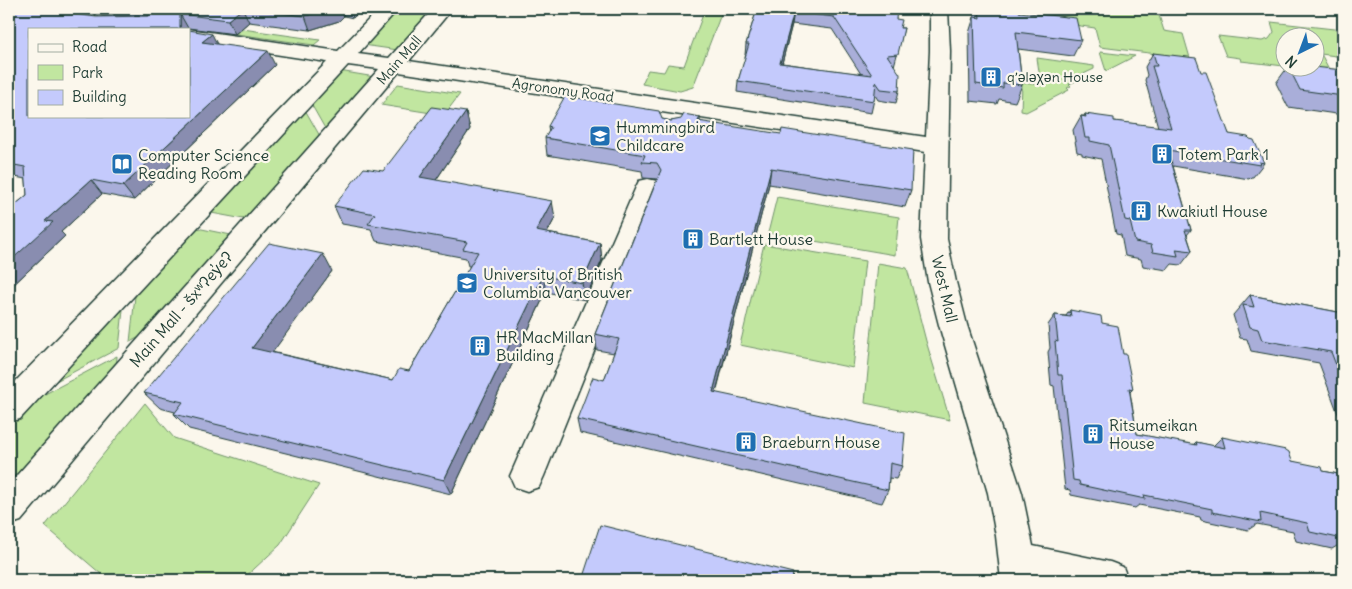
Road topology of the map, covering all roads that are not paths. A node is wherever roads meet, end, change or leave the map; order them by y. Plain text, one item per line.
1 (389, 9) edge
2 (443, 9) edge
3 (939, 9) edge
4 (190, 35) edge
5 (342, 58) junction
6 (395, 65) junction
7 (680, 108) junction
8 (354, 110) joint
9 (672, 129) edge
10 (937, 146) junction
11 (648, 187) edge
12 (9, 409) edge
13 (527, 476) dead end
14 (9, 509) edge
15 (1018, 571) edge
16 (1110, 580) edge

1 - 5 street
2 - 6 street, Main Mall
3 - 10 street, West Mall
4 - 5 street, Agronomy Road
5 - 6 street, Agronomy Road
5 - 12 street
6 - 7 street, Agronomy Road
6 - 8 street, Main Mall
7 - 9 street
7 - 10 street, Agronomy Road
8 - 14 street, Main Mall - šxʷʔey̓eʔ
10 - 15 street, West Mall
11 - 13 street
15 - 16 street

